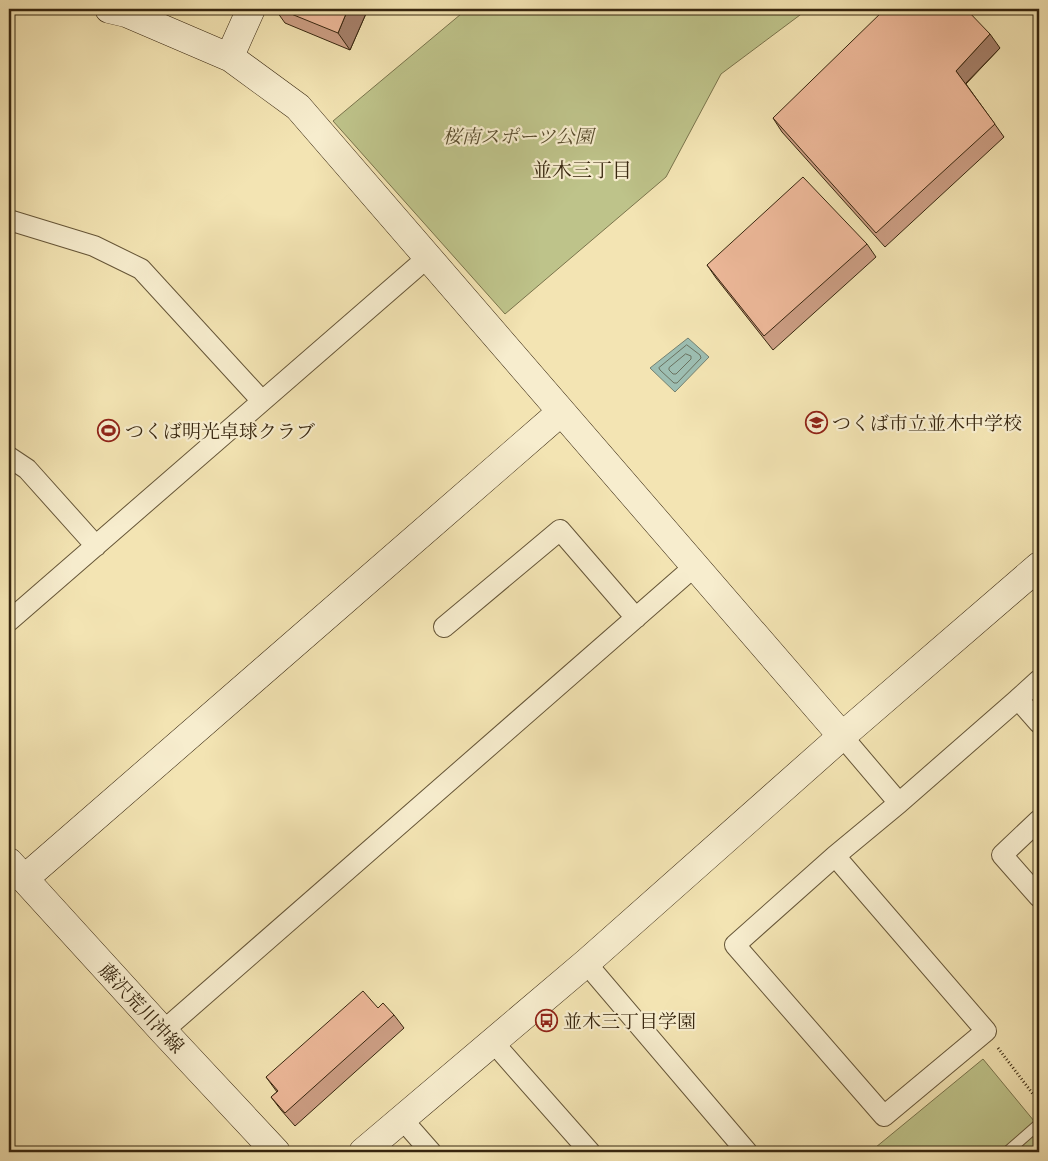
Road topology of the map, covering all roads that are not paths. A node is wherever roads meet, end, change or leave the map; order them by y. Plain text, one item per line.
1 (109, 9) edge
2 (251, 9) edge
3 (232, 58) junction
4 (9, 220) edge
5 (427, 258) junction
6 (262, 401) junction
7 (561, 412) junction
8 (9, 457) edge
9 (96, 546) junction
10 (695, 566) junction
11 (1039, 566) edge
12 (636, 618) junction
13 (9, 621) edge
14 (444, 627) dead end
15 (1039, 680) edge
16 (1018, 699) junction
17 (1039, 724) edge
18 (842, 736) junction
19 (899, 802) junction
20 (1039, 820) edge
21 (835, 856) junction
22 (14, 874) edge
23 (1039, 897) edge
24 (586, 963) junction
25 (162, 1031) junction
26 (493, 1042) junction
27 (402, 1119) junction
28 (1039, 1124) edge
29 (276, 1152) edge
30 (363, 1152) edge
31 (431, 1152) edge
32 (590, 1152) edge
33 (747, 1152) edge
34 (1007, 1152) edge

1 - 3 street
2 - 3 street
3 - 5 street
4 - 6 street
5 - 6 street
5 - 7 street
6 - 9 street
7 - 10 street
7 - 22 street
8 - 9 street
9 - 13 street
10 - 12 street
10 - 18 street
11 - 18 street
12 - 14 street
12 - 25 street
15 - 16 street
16 - 17 street
16 - 19 street
18 - 19 street
18 - 24 street
19 - 21 street
20 - 23 street
21 - 21 street
22 - 25 street, 藤沢荒川沖線
24 - 26 street
24 - 33 street
25 - 29 street, 藤沢荒川沖線
26 - 27 street
26 - 32 street
27 - 30 street
27 - 31 street
28 - 34 lane

